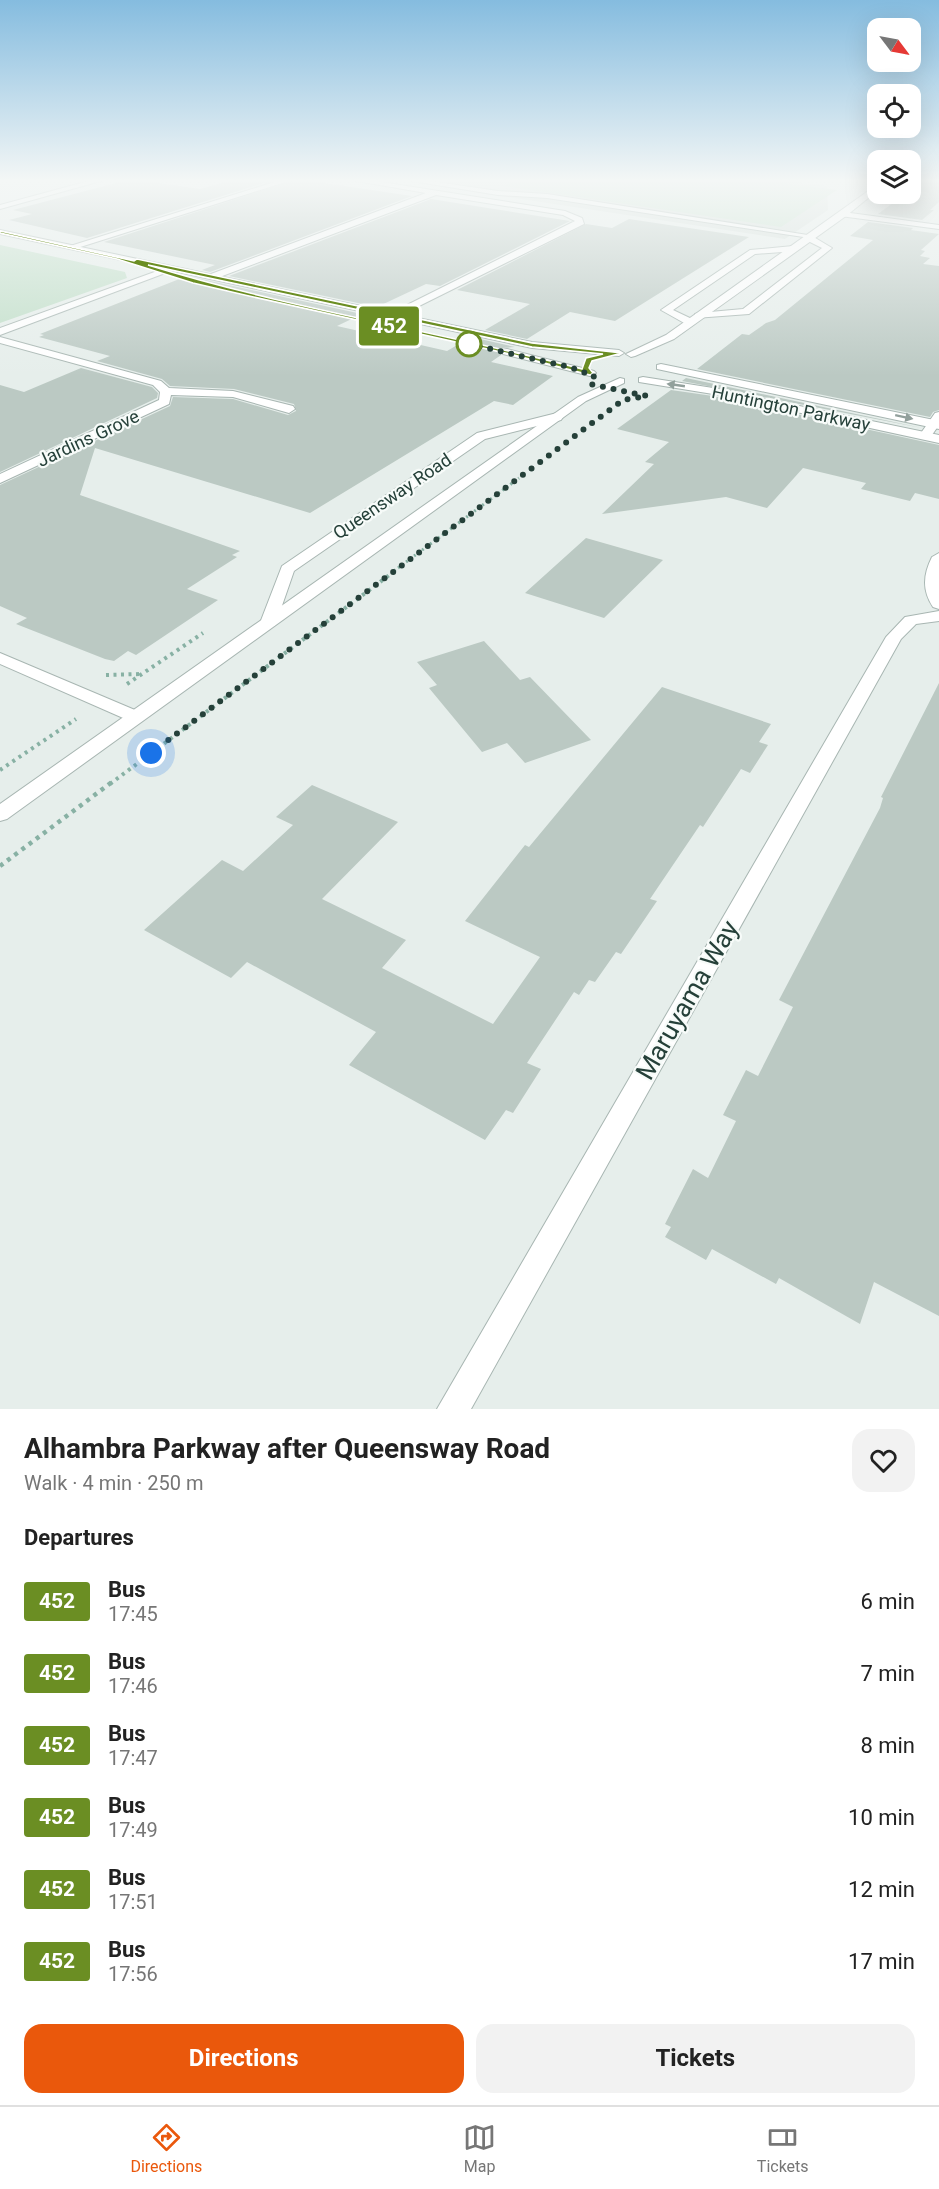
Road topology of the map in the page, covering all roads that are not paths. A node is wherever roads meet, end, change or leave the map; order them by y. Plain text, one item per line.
1 (60, 245) edge
2 (78, 245) edge
3 (297, 245) edge
4 (538, 245) edge
5 (799, 245) edge
6 (822, 245) edge
7 (71, 247) junction
8 (793, 249) junction
9 (118, 258) junction
10 (163, 272) junction
11 (214, 276) junction
12 (395, 315) junction
13 (699, 316) junction
14 (690, 322) junction
15 (0, 332) edge
16 (421, 333) dead end
17 (670, 337) junction
18 (0, 340) edge
19 (494, 349) dead end
20 (619, 353) junction
21 (631, 354) junction
22 (659, 365) junction
23 (592, 374) junction
24 (643, 380) junction
25 (620, 381) junction
26 (166, 391) junction
27 (582, 399) junction
28 (289, 409) dead end
29 (557, 417) junction
30 (937, 421) edge
31 (925, 436) junction
32 (939, 439) edge
33 (0, 479) edge
34 (939, 558) edge
35 (939, 604) edge
36 (939, 616) edge
37 (267, 623) junction
38 (0, 658) edge
39 (136, 717) junction
40 (0, 814) edge
41 (453, 1409) edge

1 - 7 street
2 - 7 street
3 - 11 street
4 - 12 street
5 - 8 street
6 - 13 street
7 - 9 street
8 - 13 street
8 - 14 street
9 - 10 street
9 - 11 street
10 - 15 street
10 - 16 street
11 - 12 street
12 - 20 street
13 - 14 street
14 - 17 street
17 - 21 street
17 - 22 street
18 - 26 street, Jardins Grove
19 - 23 street
20 - 21 street
20 - 23 street, Queensway Road
21 - 22 street, Huntington Parkway
22 - 24 street
22 -> 30 street, Huntington Parkway
23 - 25 street
23 - 27 street, Queensway Road
24 - 25 street, Huntington Parkway
31 -> 24 street, Huntington Parkway
25 - 27 street, Queensway Road
26 - 28 street, Jardins Grove
26 - 33 street, Jardins Grove
27 - 29 street, Queensway Road
29 - 37 street, Queensway Road
29 - 37 street, Queensway Road
30 - 31 street
31 - 32 street, Huntington Parkway
34 - 35 street
36 - 41 street, Maruyama Way
37 - 39 street, Queensway Road
38 - 39 street
39 - 40 street, Queensway Road

